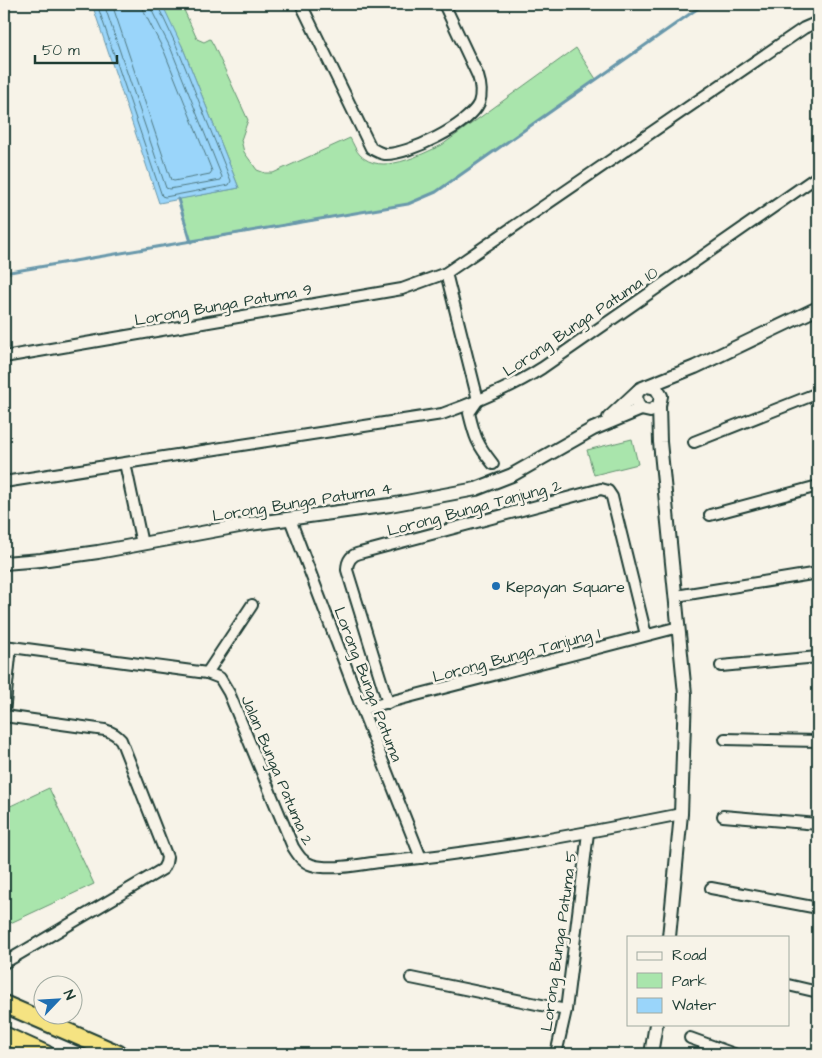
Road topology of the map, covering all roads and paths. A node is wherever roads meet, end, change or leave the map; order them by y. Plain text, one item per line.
1 (301, 4) edge
2 (444, 4) edge
3 (818, 22) edge
4 (818, 176) edge
5 (446, 273) junction
6 (818, 308) edge
7 (4, 358) edge
8 (695, 367) junction
9 (642, 389) junction
10 (818, 393) edge
11 (478, 400) junction
12 (660, 403) junction
13 (644, 410) junction
14 (592, 429) junction
15 (660, 442) junction
16 (694, 442) dead end
17 (126, 463) junction
18 (494, 464) dead end
19 (4, 482) edge
20 (818, 486) edge
21 (710, 515) dead end
22 (290, 519) junction
23 (142, 544) junction
24 (4, 563) edge
25 (818, 573) edge
26 (676, 596) junction
27 (252, 605) dead end
28 (679, 627) junction
29 (646, 635) junction
30 (7, 646) edge
31 (818, 657) edge
32 (721, 666) dead end
33 (207, 673) junction
34 (388, 703) junction
35 (362, 709) junction
36 (4, 714) edge
37 (725, 739) dead end
38 (818, 741) edge
39 (681, 814) junction
40 (723, 816) dead end
41 (818, 824) edge
42 (588, 833) junction
43 (421, 858) junction
44 (711, 888) dead end
45 (818, 908) edge
46 (669, 936) edge
47 (4, 963) edge
48 (411, 978) dead end
49 (790, 985) edge
50 (818, 992) edge
51 (4, 1004) edge
52 (566, 1010) junction
53 (656, 1026) edge
54 (4, 1035) edge
55 (690, 1038) dead end
56 (46, 1054) edge
57 (119, 1054) edge
58 (556, 1054) edge
59 (651, 1054) edge
60 (734, 1054) edge

1 - 2 street
3 - 5 street, Lorong Bunga Patuma 9
4 - 11 street, Lorong Bunga Patuma 10
5 - 7 street, Lorong Bunga Patuma 9
5 - 11 street
6 - 8 street
8 - 9 street
8 - 12 street
9 - 12 street
9 - 13 street
9 - 14 street
10 - 16 street
11 - 17 street, Lorong Bunga Patuma 10
11 - 18 street
12 - 13 street
12 - 15 street
13 - 14 street
13 - 15 street
14 - 22 street, Lorong Bunga Patuma 4
15 - 26 street
17 - 19 street, Lorong Bunga Patuma 10
17 - 23 street
20 - 21 street
22 - 23 street, Lorong Bunga Patuma 4
22 - 35 street, Lorong Bunga Patuma
23 - 24 street, Lorong Bunga Patuma 4
25 - 26 street
26 - 28 street
27 - 33 street
28 - 29 street, Lorong Bunga Tanjung 1
28 - 39 street
29 - 34 street, Lorong Bunga Tanjung 1
29 - 34 street, Lorong Bunga Tanjung 2
30 - 33 street, Jalan Bunga Patuma 2
30 - 36 street
31 - 32 street
33 - 43 street, Jalan Bunga Patuma 2
34 - 35 street, Lorong Bunga Tanjung 1
35 - 43 street, Lorong Bunga Patuma
36 - 47 street
37 - 38 street
39 - 42 street, Jalan Bunga Patuma 2
39 - 46 street
40 - 41 street
42 - 43 street, Jalan Bunga Patuma 2
42 - 52 street, Lorong Bunga Patuma 5
44 - 45 street
48 - 52 street
49 - 50 street
51 - 57 highway
52 - 58 street, Lorong Bunga Patuma 5
53 - 59 street
54 - 56 highway
55 - 60 street

